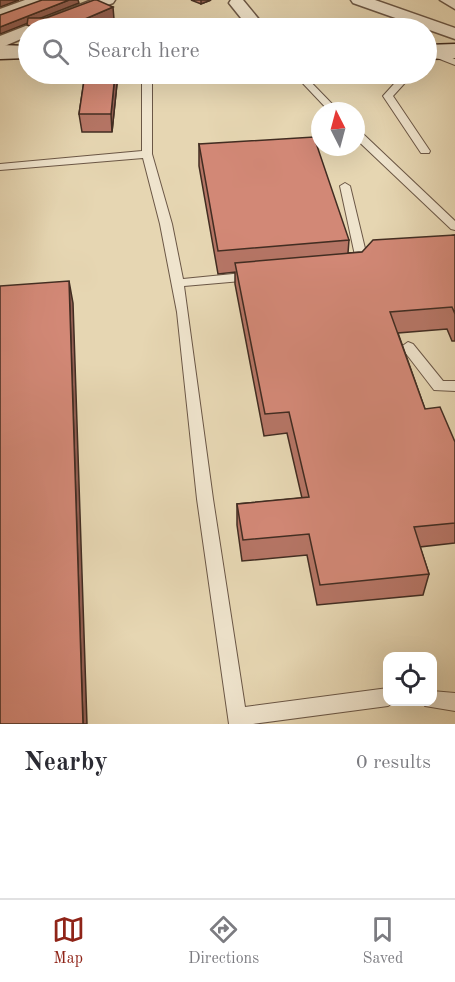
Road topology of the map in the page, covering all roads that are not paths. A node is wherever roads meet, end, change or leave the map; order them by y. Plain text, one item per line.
1 (40, 0) edge
2 (107, 0) edge
3 (359, 0) edge
4 (448, 0) edge
5 (237, 3) dead end
6 (455, 4) edge
7 (0, 15) edge
8 (60, 18) edge
9 (250, 18) edge
10 (410, 18) edge
11 (437, 28) edge
12 (455, 34) edge
13 (18, 35) edge
14 (0, 43) edge
15 (455, 51) edge
16 (0, 52) edge
17 (18, 52) edge
18 (437, 52) edge
19 (437, 55) edge
20 (455, 62) edge
21 (147, 84) edge
22 (308, 84) edge
23 (399, 84) edge
24 (325, 102) edge
25 (365, 142) edge
26 (425, 151) dead end
27 (147, 154) junction
28 (0, 167) edge
29 (345, 186) dead end
30 (455, 227) edge
31 (343, 269) edge
32 (260, 276) edge
33 (178, 283) junction
34 (408, 347) dead end
35 (455, 387) edge
36 (383, 698) edge
37 (437, 700) edge
38 (455, 702) edge
39 (238, 720) edge

1 - 7 street
2 - 8 street
3 - 10 street
4 - 6 street
5 - 9 street
11 - 12 street
13 - 14 street
15 - 18 street
16 - 17 street
19 - 20 lane
21 - 27 lane
22 - 24 lane
23 - 26 lane
25 - 30 lane
27 - 28 lane
27 - 33 lane
29 - 31 lane
32 - 33 lane
33 - 39 lane
34 - 35 lane
36 - 39 lane
37 - 38 lane

